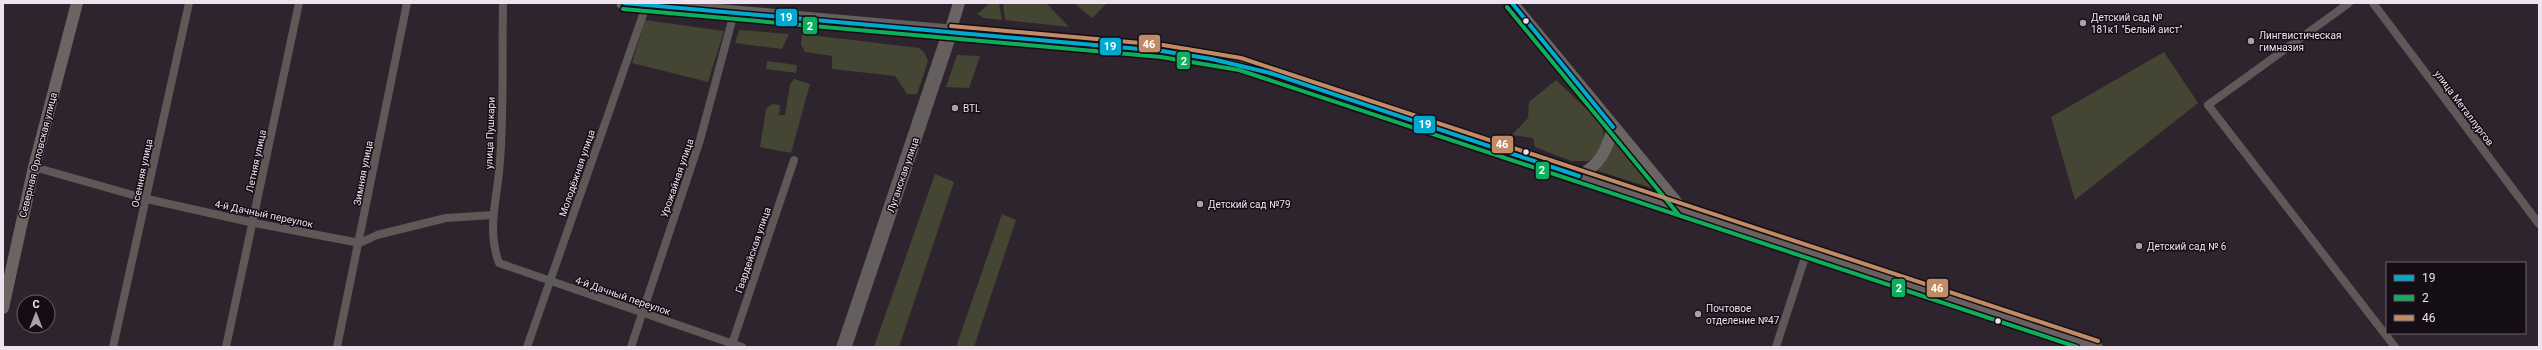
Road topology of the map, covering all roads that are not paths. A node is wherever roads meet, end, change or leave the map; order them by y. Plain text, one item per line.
1 (77, 3) edge
2 (189, 3) edge
3 (299, 3) edge
4 (407, 3) edge
5 (503, 3) edge
6 (624, 3) edge
7 (958, 3) edge
8 (1512, 3) edge
9 (2349, 3) edge
10 (2373, 3) edge
11 (646, 6) junction
12 (734, 13) junction
13 (950, 32) junction
14 (1613, 127) junction
15 (794, 160) dead end
16 (34, 167) junction
17 (1579, 176) junction
18 (147, 199) junction
19 (1683, 210) junction
20 (492, 215) junction
21 (254, 223) junction
22 (2539, 224) edge
23 (360, 243) junction
24 (1807, 251) junction
25 (499, 262) joint
26 (8, 263) edge
27 (550, 282) junction
28 (3, 308) edge
29 (642, 313) junction
30 (732, 345) edge
31 (113, 347) edge
32 (226, 347) edge
33 (337, 347) edge
34 (527, 347) edge
35 (631, 347) edge
36 (742, 347) edge
37 (844, 347) edge
38 (1776, 347) edge
39 (2096, 347) edge
40 (2395, 347) edge

1 - 16 street, Северная Орловская улица
2 - 18 street, Осенняя улица
3 - 21 street, Летняя улица
4 - 23 street, Зимняя улица
5 - 20 street, улица Пушкари
6 - 11 highway
7 - 13 street, Луганская улица
8 - 14 street
9 - 40 street
10 - 22 street, улица Металлургов
11 - 12 highway
11 - 27 street, Молодёжная улица
12 - 13 highway
12 - 29 street, Урожайная улица
13 - 17 main road
13 - 37 highway, Луганская улица
14 - 17 street
14 - 19 street
15 - 30 street, Гвардейская улица
16 - 18 street, 4-й Дачный переулок
16 - 26 street, Северная Орловская улица
17 - 19 main road
18 - 21 street, 4-й Дачный переулок
18 - 31 street, Осенняя улица
19 - 24 main road
20 - 23 street
20 - 25 street, улица Пушкари
21 - 23 street, 4-й Дачный переулок
21 - 32 street, Летняя улица
23 - 33 street, Зимняя улица
24 - 38 street
24 - 39 main road
25 - 27 street, 4-й Дачный переулок
26 - 28 street, Северная Орловская улица
27 - 29 street, 4-й Дачный переулок
27 - 34 street, Молодёжная улица
29 - 30 street, 4-й Дачный переулок
29 - 35 street, Урожайная улица
30 - 36 street, 4-й Дачный переулок

